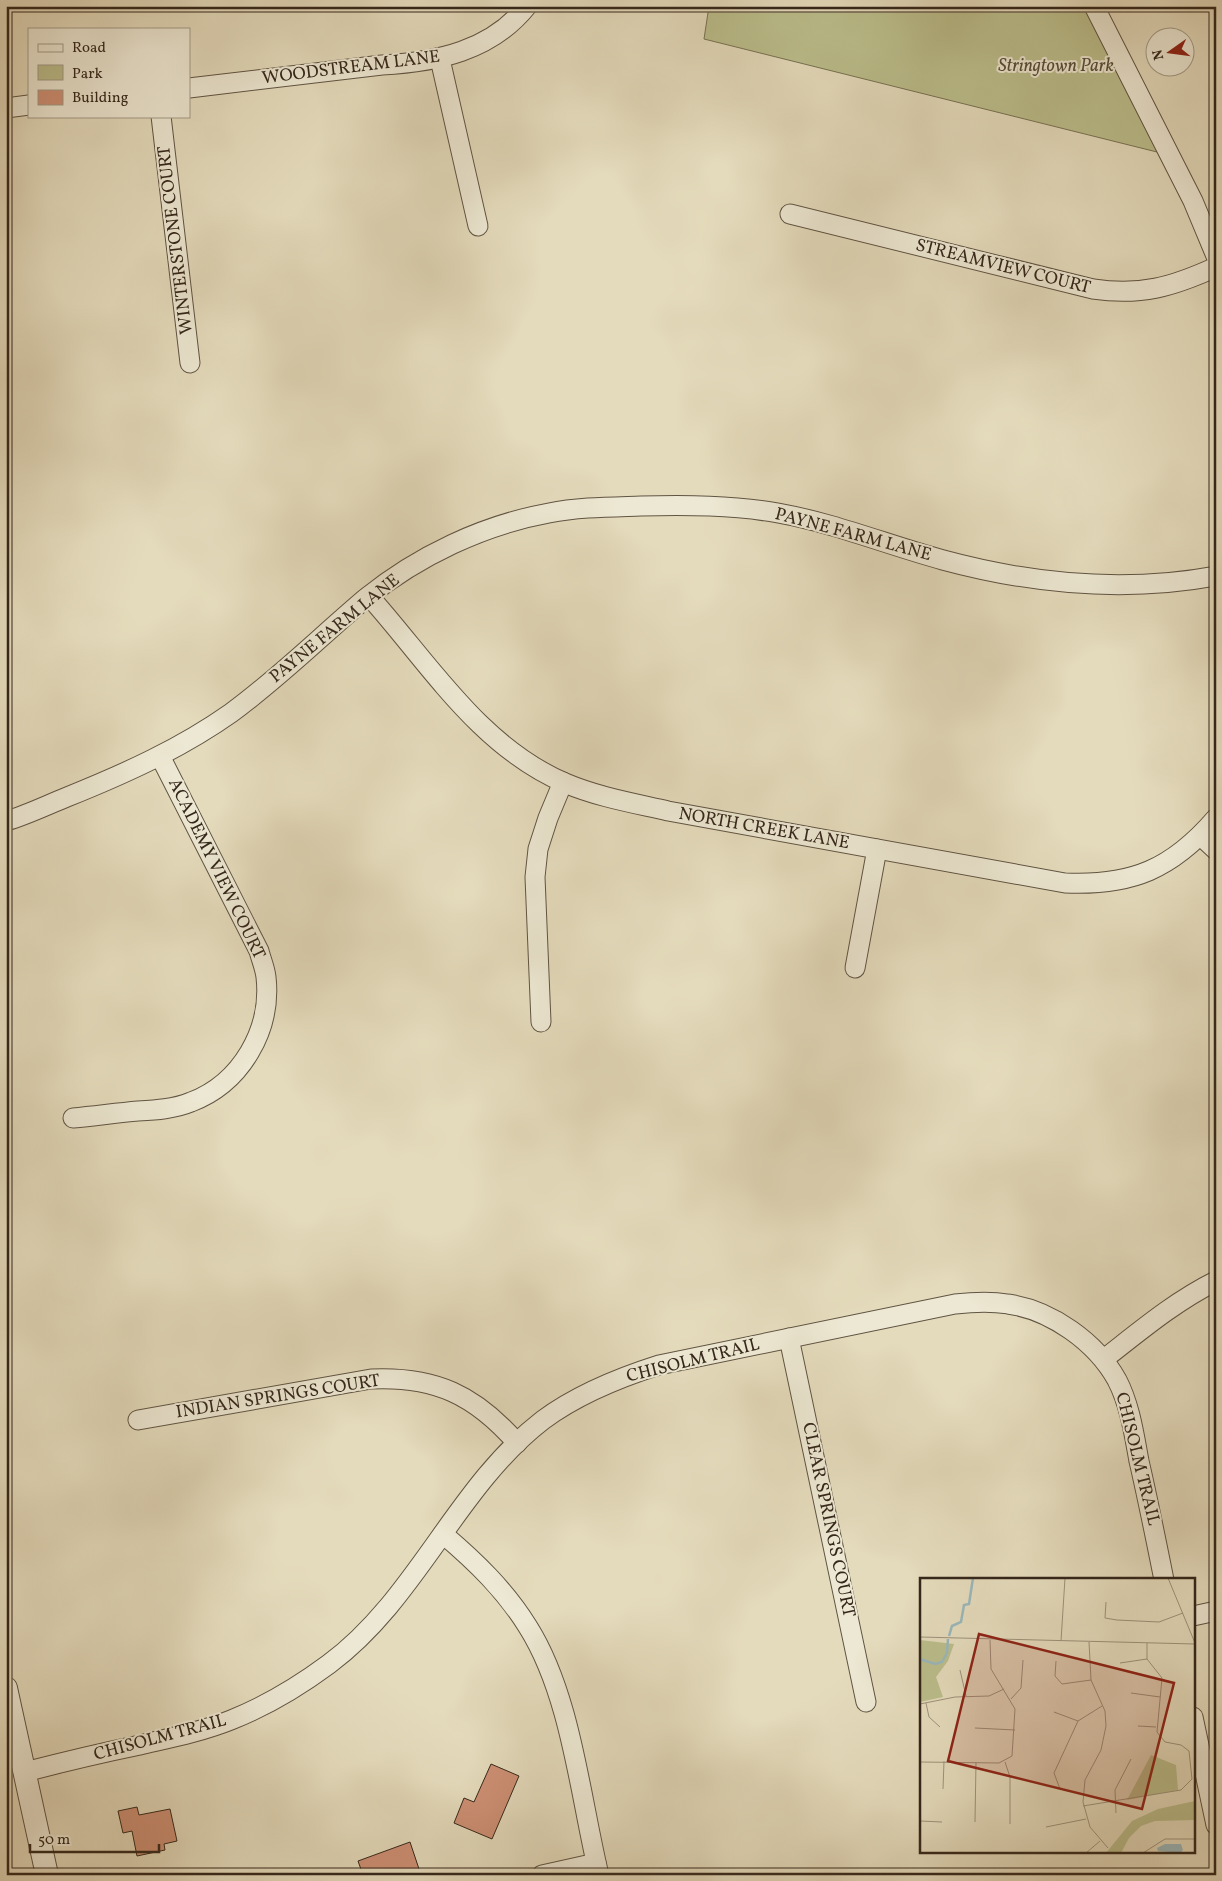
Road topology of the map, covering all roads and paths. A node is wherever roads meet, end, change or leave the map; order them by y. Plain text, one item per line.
1 (527, 6) edge
2 (1094, 6) edge
3 (440, 59) junction
4 (190, 88) edge
5 (28, 105) edge
6 (6, 108) edge
7 (161, 118) edge
8 (790, 214) dead end
9 (478, 226) dead end
10 (1216, 256) edge
11 (1216, 267) edge
12 (190, 363) dead end
13 (1216, 576) edge
14 (369, 596) junction
15 (160, 756) junction
16 (563, 782) junction
17 (1216, 818) edge
18 (6, 821) edge
19 (1201, 836) junction
20 (877, 849) junction
21 (1216, 850) edge
22 (855, 968) dead end
23 (541, 1022) dead end
24 (73, 1118) dead end
25 (1216, 1281) edge
26 (789, 1338) junction
27 (1104, 1359) junction
28 (138, 1420) dead end
29 (518, 1442) junction
30 (444, 1534) junction
31 (1164, 1578) edge
32 (1216, 1611) edge
33 (1194, 1616) edge
34 (6, 1688) edge
35 (866, 1702) dead end
36 (1194, 1722) edge
37 (25, 1772) junction
38 (1216, 1825) edge
39 (598, 1869) edge
40 (47, 1875) edge
41 (542, 1875) edge

1 - 3 street, WOODSTREAM LANE
2 - 10 street
3 - 4 street, WOODSTREAM LANE
3 - 9 street
5 - 6 street
7 - 12 street, WINTERSTONE COURT
8 - 11 street, STREAMVIEW COURT
13 - 14 street, PAYNE FARM LANE
14 - 15 street, PAYNE FARM LANE
14 - 16 street, NORTH CREEK LANE
15 - 18 street, PAYNE FARM LANE
15 - 24 street, ACADEMY VIEW COURT
16 - 20 street, NORTH CREEK LANE
16 - 23 street
17 - 19 street, NORTH CREEK LANE
19 - 20 street, NORTH CREEK LANE
19 - 21 street
20 - 22 street
25 - 27 street
26 - 27 street, CHISOLM TRAIL
26 - 29 street, CHISOLM TRAIL
26 - 35 street, CLEAR SPRINGS COURT
27 - 31 street, CHISOLM TRAIL
28 - 29 street, INDIAN SPRINGS COURT
29 - 30 street, CHISOLM TRAIL
30 - 37 street, CHISOLM TRAIL
30 - 39 street
32 - 33 street
34 - 37 street
36 - 38 street
37 - 40 street
39 - 41 street

